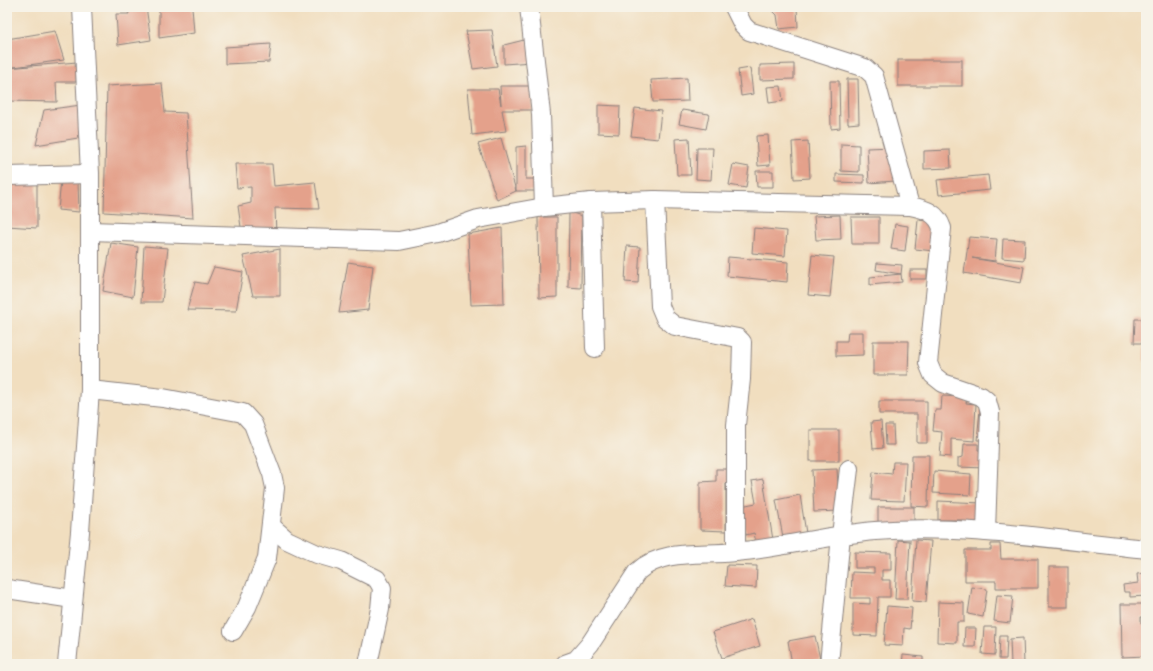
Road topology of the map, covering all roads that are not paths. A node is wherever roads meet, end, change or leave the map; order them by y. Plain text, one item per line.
1 (82, 7) edge
2 (529, 7) edge
3 (734, 7) edge
4 (90, 174) junction
5 (7, 176) edge
6 (655, 200) junction
7 (591, 202) junction
8 (910, 206) junction
9 (544, 207) junction
10 (90, 231) junction
11 (595, 348) dead end
12 (90, 390) junction
13 (849, 469) dead end
14 (271, 526) junction
15 (986, 532) junction
16 (841, 535) junction
17 (1146, 549) edge
18 (736, 552) junction
19 (7, 589) edge
20 (73, 599) junction
21 (233, 631) dead end
22 (572, 663) edge
23 (67, 664) edge
24 (368, 664) edge
25 (829, 664) edge

1 - 4 street
2 - 9 street
3 - 8 street
4 - 5 street
4 - 10 street
6 - 7 street
6 - 8 street
6 - 18 street
7 - 9 street
7 - 11 street
8 - 15 street
9 - 10 street
10 - 12 street
12 - 14 street
12 - 20 street
13 - 16 street
14 - 21 street
14 - 24 street
15 - 16 street
15 - 17 street
16 - 18 street
16 - 25 street
18 - 22 street
19 - 20 street
20 - 23 street

